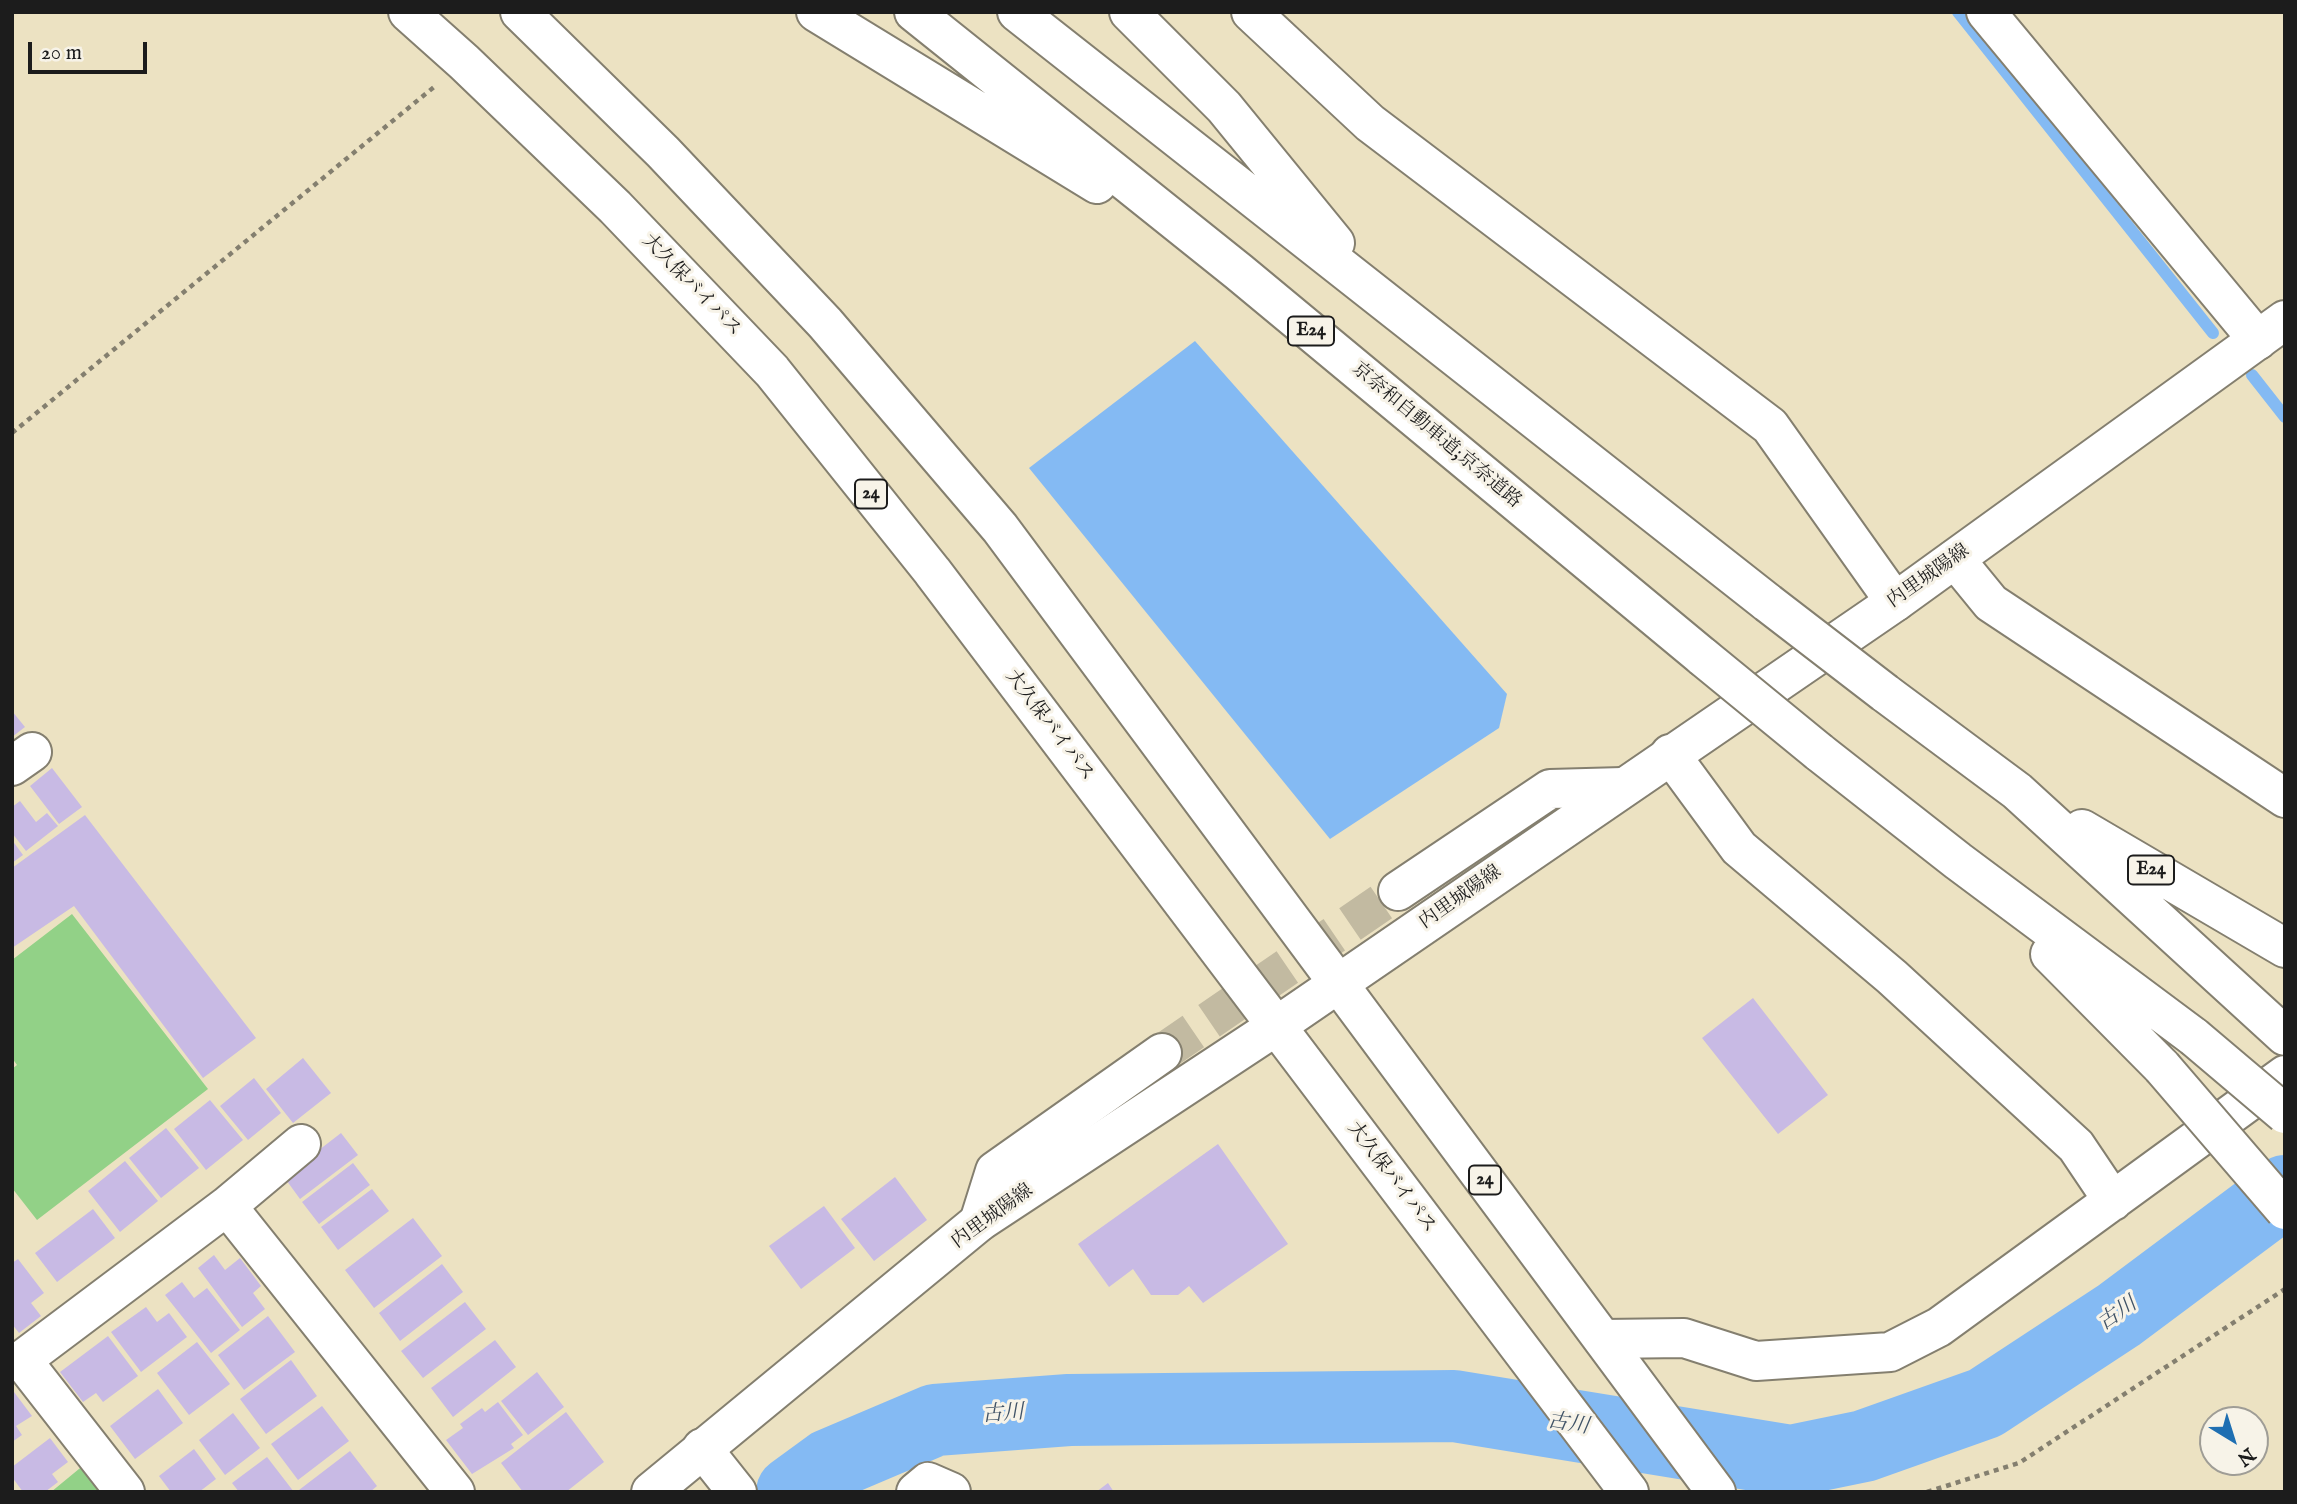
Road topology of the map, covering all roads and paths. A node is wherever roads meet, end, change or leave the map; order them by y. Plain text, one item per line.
1 (408, 12) edge
2 (520, 12) edge
3 (816, 12) edge
4 (914, 12) edge
5 (1017, 12) edge
6 (1129, 12) edge
7 (1251, 12) edge
8 (1986, 12) edge
9 (464, 62) junction
10 (1239, 272) junction
11 (1383, 301) junction
12 (2271, 330) edge
13 (12, 433) edge
14 (1955, 559) junction
15 (1895, 602) junction
16 (1670, 754) junction
17 (1623, 787) junction
18 (2017, 791) junction
19 (2285, 798) edge
20 (1958, 861) junction
21 (1398, 891) tunnel mouth
22 (2285, 948) edge
23 (1339, 981) junction
24 (1275, 1027) junction
25 (2285, 1036) edge
26 (1162, 1053) tunnel mouth
27 (2285, 1075) edge
28 (2285, 1114) edge
29 (301, 1144) dead end
30 (2113, 1201) junction
31 (227, 1206) junction
32 (2285, 1210) edge
33 (979, 1222) junction
34 (2285, 1289) edge
35 (1603, 1339) junction
36 (708, 1455) junction
37 (125, 1492) edge
38 (455, 1492) edge
39 (651, 1492) edge
40 (737, 1492) edge
41 (916, 1492) edge
42 (951, 1492) edge
43 (1629, 1492) edge
44 (1716, 1492) edge
45 (1927, 1492) edge

1 - 9 main road, 大久保バイパス / 24
2 - 23 main road, 24
3 - 10 main road
4 - 10 main road, 京奈和自動車道;京奈道路 / E24
5 - 11 main road, E24
6 - 11 main road
7 - 15 main road
8 - 12 main road
9 - 13 path
9 - 24 main road, 大久保バイパス / 24
10 - 20 main road, 京奈和自動車道;京奈道路 / E24, bridge
11 - 18 main road, E24, bridge
12 - 14 main road, 内里城陽線
14 - 15 main road, 内里城陽線
14 - 19 main road
15 - 16 main road, 内里城陽線
16 - 17 main road, 内里城陽線
16 - 30 main road
17 - 21 main road
17 - 23 main road, 内里城陽線
18 - 22 main road, E24
18 - 25 main road
20 - 28 main road, E24, bridge
20 - 32 main road, bridge
23 - 24 main road, 内里城陽線
23 - 35 main road, 24
24 - 33 main road, 内里城陽線
24 - 43 main road, 大久保バイパス / 24
26 - 33 main road
27 - 30 main road
29 - 31 main road
30 - 35 main road
31 - 37 main road
31 - 38 main road
33 - 36 main road, 内里城陽線
34 - 45 path
35 - 44 main road, 24
36 - 39 main road, 内里城陽線
36 - 40 main road
41 - 42 main road

